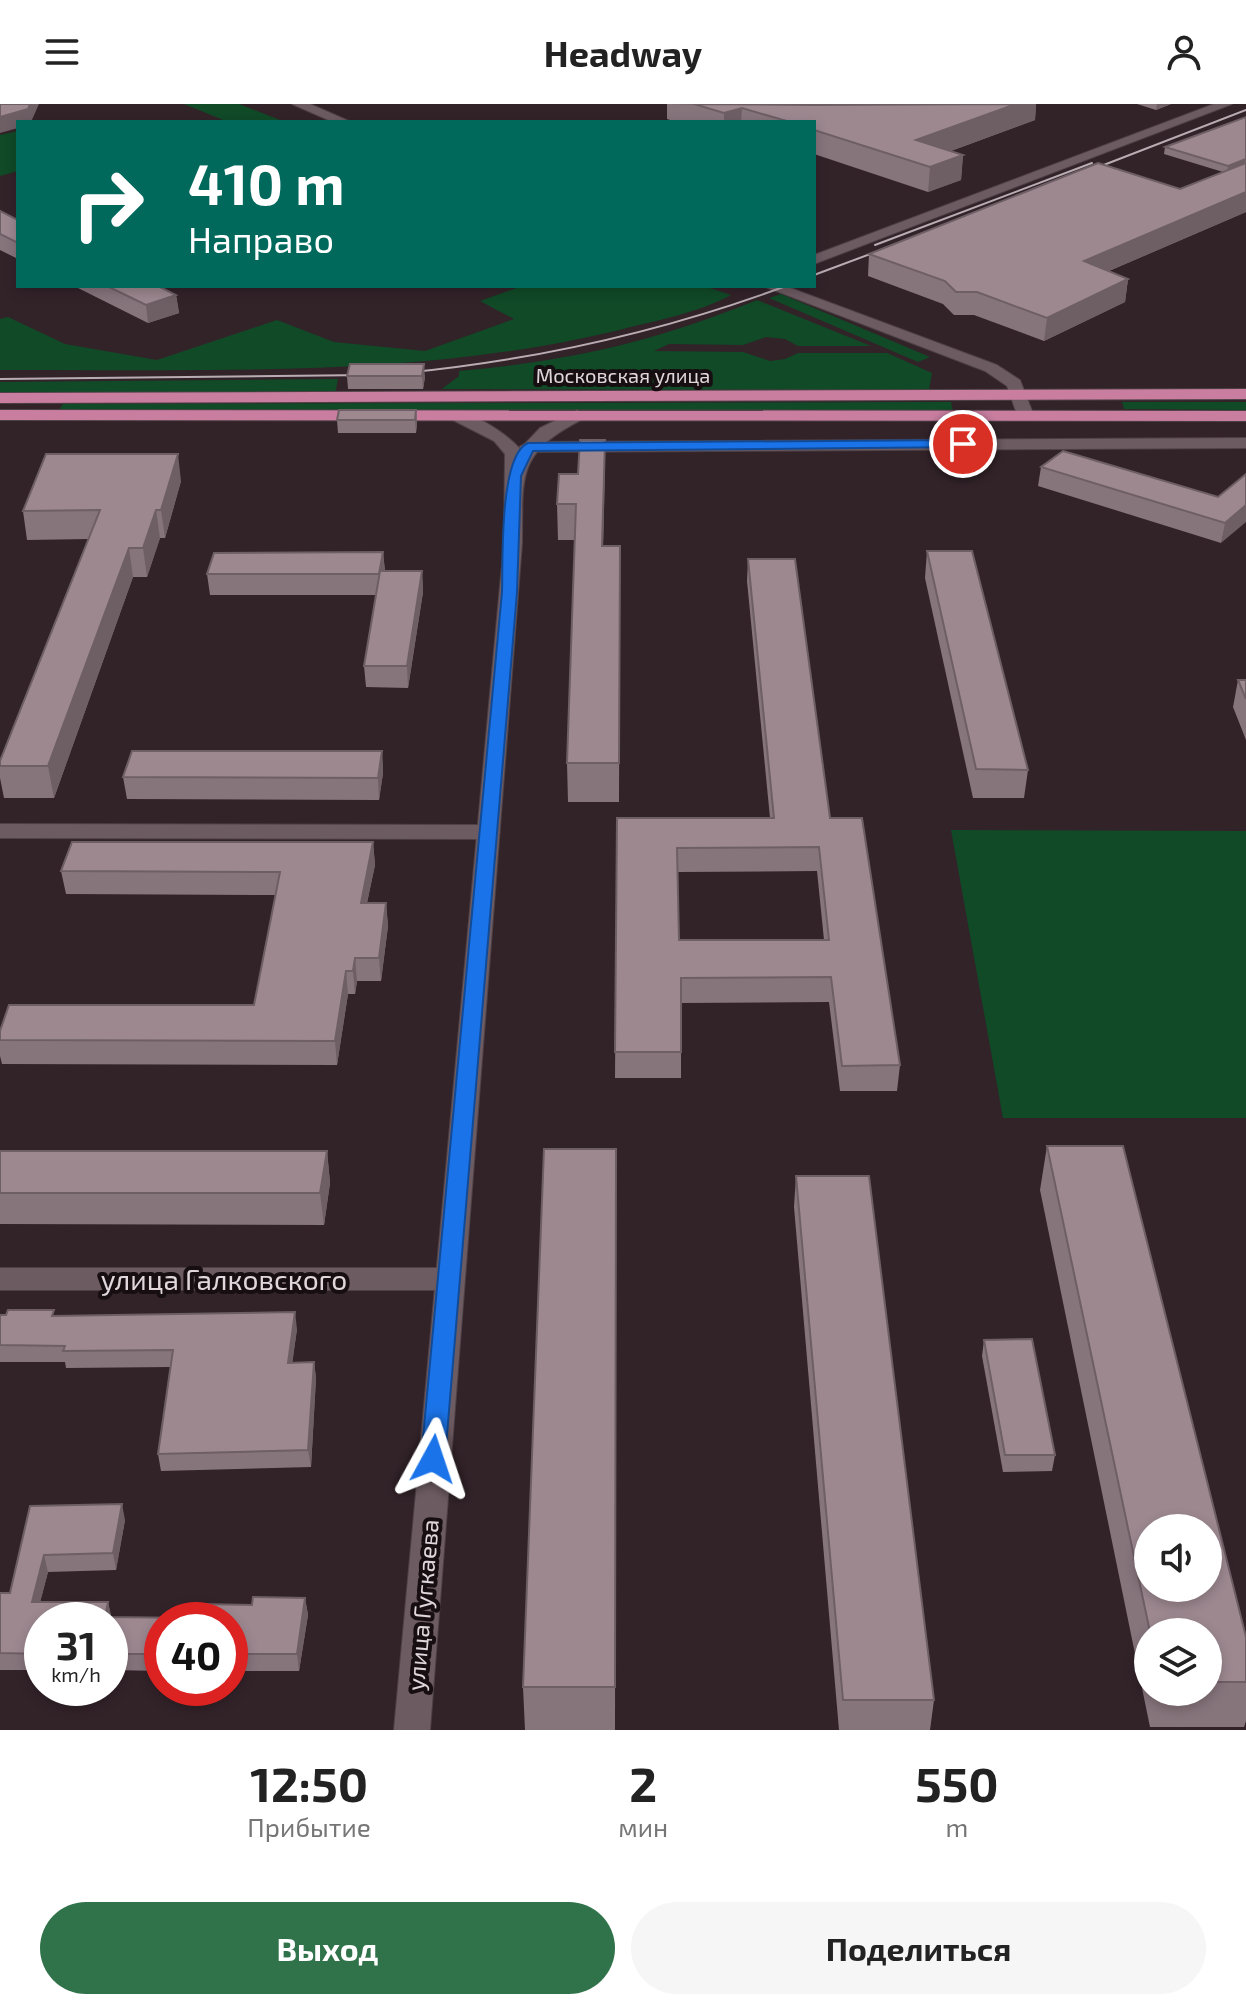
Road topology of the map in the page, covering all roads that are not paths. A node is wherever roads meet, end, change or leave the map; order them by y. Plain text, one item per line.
1 (298, 104) edge
2 (1226, 104) edge
3 (340, 120) edge
4 (816, 259) edge
5 (776, 288) edge
6 (1246, 394) edge
7 (1016, 395) junction
8 (0, 398) edge
9 (0, 415) edge
10 (577, 415) junction
11 (454, 416) junction
12 (1025, 416) junction
13 (1246, 416) edge
14 (1246, 443) edge
15 (528, 447) junction
16 (514, 476) junction
17 (0, 831) edge
18 (489, 832) junction
19 (0, 1279) edge
20 (447, 1279) junction
21 (412, 1730) edge

1 - 3 street
2 - 4 street
5 - 7 street
6 - 7 highway, Московская улица
7 - 8 highway, Московская улица
7 - 12 street
9 - 11 highway, Московская улица
10 - 11 highway, Московская улица
10 - 12 highway, Московская улица
10 - 15 street, улица Гугкаева
11 - 16 street, улица Гугкаева
12 - 13 highway, Московская улица
14 - 15 street
15 - 16 street, улица Гугкаева
16 - 18 street, улица Гугкаева
17 - 18 street
18 - 20 street, улица Гугкаева
19 - 20 street, улица Галковского
20 - 21 street, улица Гугкаева

